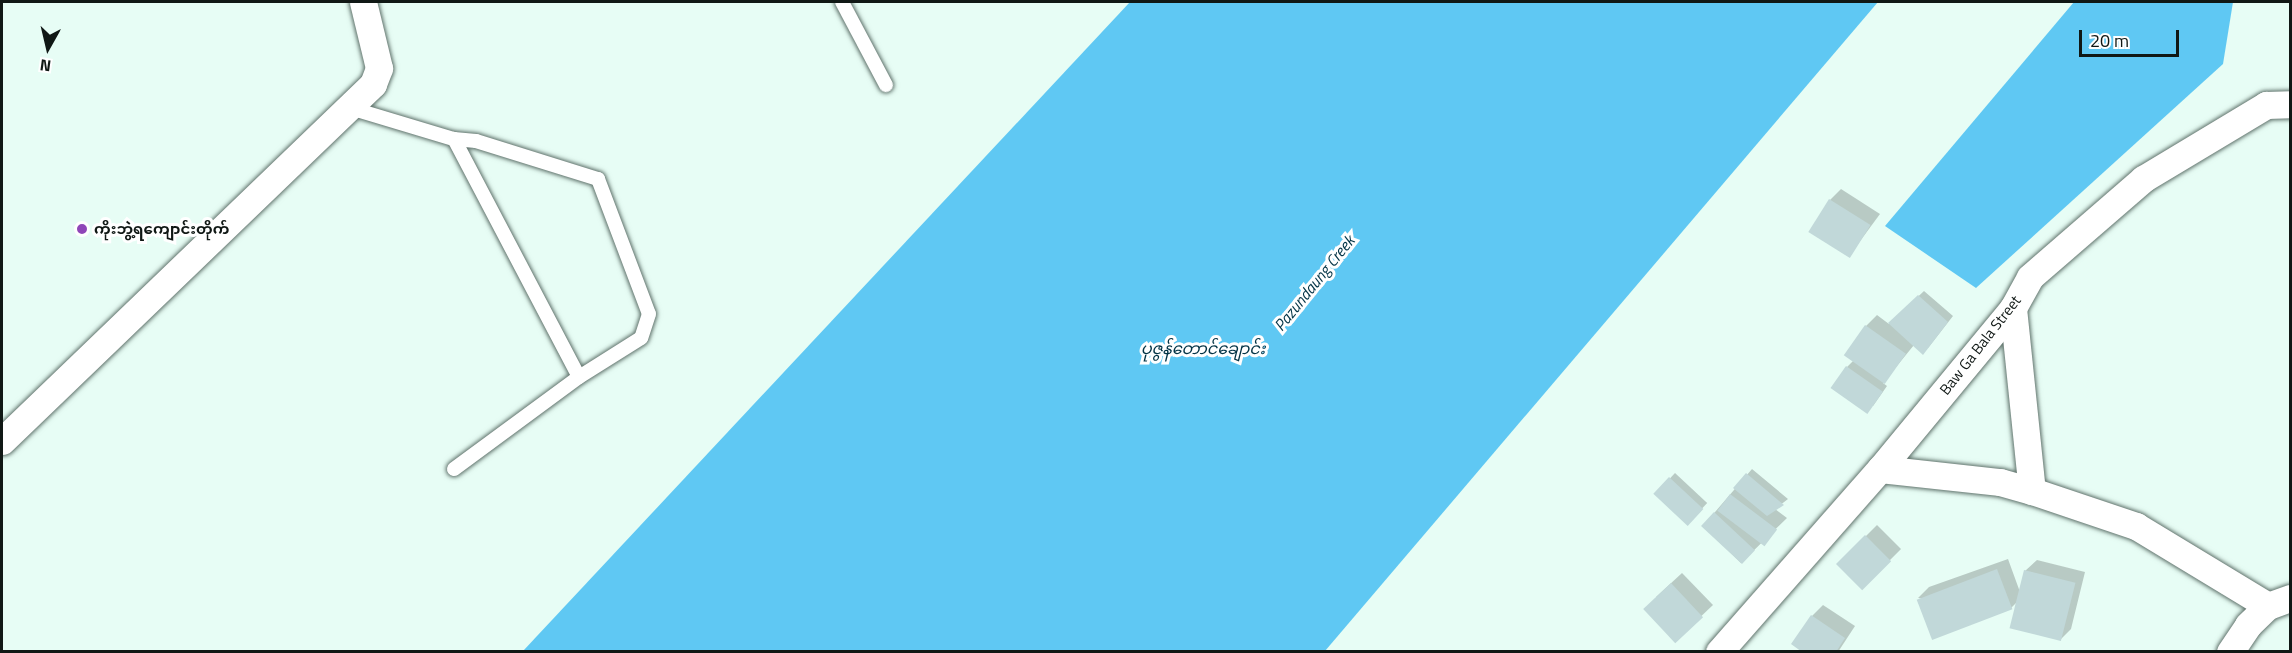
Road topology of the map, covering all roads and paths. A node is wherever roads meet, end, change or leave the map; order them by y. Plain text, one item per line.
1 (363, 2) edge
2 (842, 2) edge
3 (886, 85) dead end
4 (2290, 104) edge
5 (347, 107) junction
6 (454, 140) junction
7 (2013, 308) junction
8 (579, 377) junction
9 (2, 441) edge
10 (454, 469) dead end
11 (1880, 469) junction
12 (2032, 491) junction
13 (2279, 602) edge
14 (1719, 651) edge
15 (2229, 651) edge

1 - 5 street
2 - 3 lane
4 - 7 street, Baw Ga Bala Street
5 - 6 lane
5 - 9 street
6 - 8 lane
6 - 8 lane
7 - 11 street, Baw Ga Bala Street
7 - 12 street
8 - 10 lane
11 - 12 street
11 - 14 street, Baw Ga Bala Street
12 - 13 street
13 - 15 street

